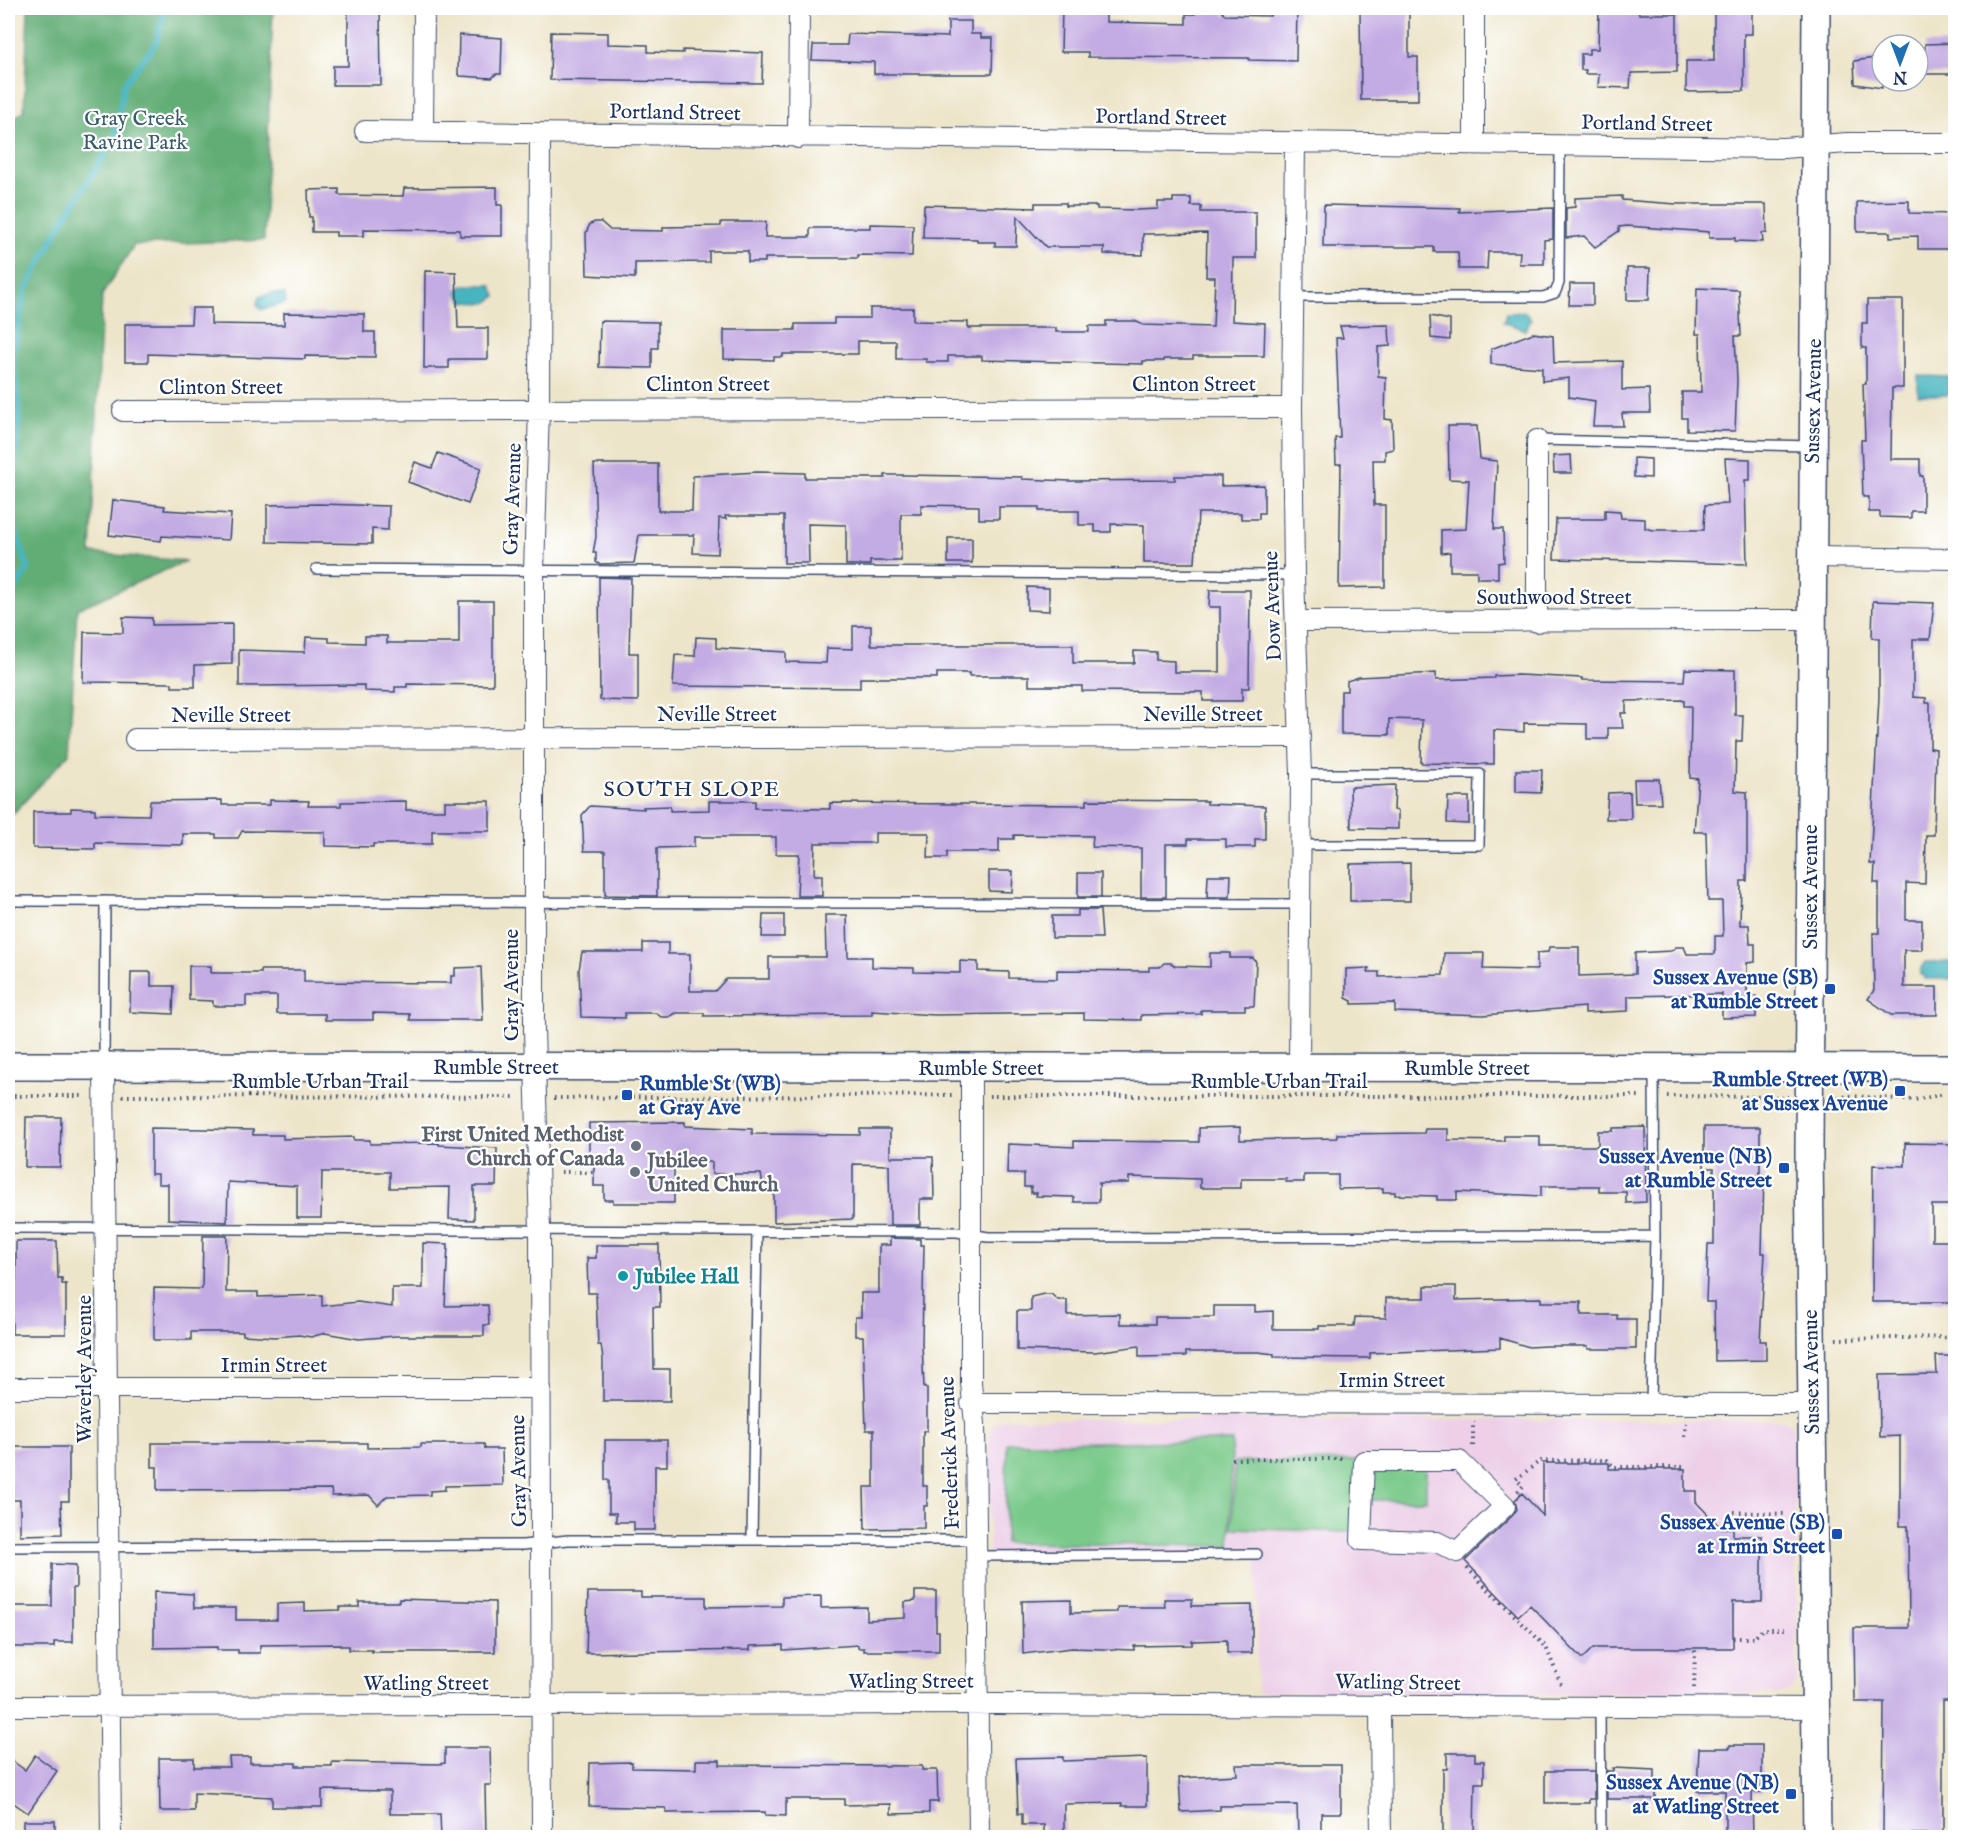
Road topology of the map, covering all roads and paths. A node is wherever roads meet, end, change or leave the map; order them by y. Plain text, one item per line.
1 (424, 8) edge
2 (799, 8) edge
3 (1474, 8) edge
4 (1816, 8) edge
5 (365, 131) dead end
6 (423, 131) junction
7 (540, 133) junction
8 (798, 138) junction
9 (1295, 143) junction
10 (1474, 143) junction
11 (1956, 143) edge
12 (1560, 146) junction
13 (1815, 146) junction
14 (1294, 297) junction
15 (1292, 408) junction
16 (539, 409) junction
17 (123, 411) dead end
18 (1538, 440) joint
19 (1812, 446) junction
20 (1812, 558) junction
21 (1956, 559) edge
22 (316, 569) dead end
23 (534, 571) junction
24 (1294, 575) junction
25 (1812, 620) junction
26 (1296, 621) junction
27 (1537, 622) junction
28 (1300, 737) junction
29 (536, 738) junction
30 (135, 739) dead end
31 (1301, 774) junction
32 (1300, 845) junction
33 (8, 901) edge
34 (105, 901) junction
35 (535, 903) junction
36 (1299, 904) junction
37 (8, 1066) edge
38 (104, 1066) junction
39 (535, 1067) junction
40 (1654, 1067) junction
41 (971, 1068) junction
42 (1299, 1068) junction
43 (1809, 1068) junction
44 (1956, 1068) edge
45 (1948, 1094) dead end
46 (986, 1095) dead end
47 (8, 1096) edge
48 (92, 1096) dead end
49 (117, 1096) dead end
50 (957, 1096) dead end
51 (1643, 1096) dead end
52 (1666, 1096) dead end
53 (523, 1097) dead end
54 (553, 1098) dead end
55 (1791, 1098) dead end
56 (1829, 1098) dead end
57 (561, 1172) dead end
58 (594, 1172) dead end
59 (8, 1228) edge
60 (107, 1228) junction
61 (540, 1230) junction
62 (757, 1232) junction
63 (970, 1233) junction
64 (1655, 1236) junction
65 (1956, 1337) edge
66 (1836, 1339) dead end
67 (8, 1388) edge
68 (108, 1388) junction
69 (541, 1388) junction
70 (971, 1403) junction
71 (1812, 1404) junction
72 (1651, 1406) junction
73 (1686, 1419) dead end
74 (1473, 1421) dead end
75 (1685, 1436) dead end
76 (1473, 1439) dead end
77 (1686, 1467) dead end
78 (1514, 1496) dead end
79 (1734, 1512) dead end
80 (1785, 1514) dead end
81 (752, 1539) junction
82 (543, 1542) junction
83 (8, 1547) edge
84 (109, 1548) junction
85 (976, 1548) junction
86 (1448, 1548) junction
87 (1257, 1554) dead end
88 (1787, 1629) dead end
89 (1733, 1638) dead end
90 (1695, 1648) dead end
91 (1563, 1689) dead end
92 (1694, 1689) dead end
93 (978, 1705) junction
94 (8, 1706) edge
95 (110, 1706) junction
96 (543, 1706) junction
97 (1380, 1706) junction
98 (1600, 1708) junction
99 (1815, 1708) junction
100 (111, 1838) edge
101 (542, 1838) edge
102 (979, 1838) edge
103 (1381, 1838) edge
104 (1601, 1838) edge
105 (1817, 1838) edge

1 - 6 street
2 - 8 street
3 - 10 street
4 - 13 street, Sussex Avenue
5 - 6 street, Portland Street
6 - 7 street, Portland Street
7 - 8 street, Portland Street
7 - 16 street, Gray Avenue
8 - 9 street, Portland Street
9 - 10 street, Portland Street
9 - 14 street, Dow Avenue
10 - 12 street, Portland Street
11 - 13 street, Portland Street
12 - 13 street, Portland Street
12 - 14 lane
13 - 19 street, Sussex Avenue
14 - 15 street, Dow Avenue
15 - 16 street, Clinton Street
15 - 24 street, Dow Avenue
16 - 17 street, Clinton Street
16 - 23 street, Gray Avenue
18 - 19 lane
18 - 27 street
19 - 20 street, Sussex Avenue
20 - 21 street
20 - 25 street, Sussex Avenue
22 - 23 lane
23 - 24 lane
23 - 29 street, Gray Avenue
24 - 26 street, Dow Avenue
25 - 27 street, Southwood Street
25 - 43 street, Sussex Avenue
26 - 27 street, Southwood Street
26 - 28 street, Dow Avenue
28 - 29 street, Neville Street
28 - 31 street, Dow Avenue
29 - 30 street, Neville Street
29 - 35 street, Gray Avenue
31 - 32 street, Dow Avenue
31 - 32 lane
32 - 36 street, Dow Avenue
33 - 34 lane
34 - 35 lane
34 - 38 lane, Waverley Avenue
35 - 36 lane
35 - 39 street, Gray Avenue
36 - 42 street, Dow Avenue
37 - 38 street, Rumble Street
38 - 39 street, Rumble Street
38 - 60 street, Waverley Avenue
39 - 41 street, Rumble Street
39 - 61 street, Gray Avenue
40 - 42 street, Rumble Street
40 - 43 street, Rumble Street
40 - 64 lane
41 - 42 street, Rumble Street
41 - 63 street, Frederick Avenue
43 - 44 street, Rumble Street
43 - 71 street, Sussex Avenue
45 - 56 path
46 - 51 path, Rumble Urban Trail
47 - 48 path
49 - 53 path, Rumble Urban Trail
50 - 54 path
52 - 55 path
57 - 58 path
59 - 60 lane
60 - 61 lane
60 - 68 street, Waverley Avenue
61 - 62 lane
61 - 69 street, Gray Avenue
62 - 63 lane
62 - 81 lane
63 - 64 lane
63 - 70 street, Frederick Avenue
64 - 72 lane
65 - 66 path
67 - 68 street, Irmin Street
68 - 69 street, Irmin Street
68 - 84 street, Waverley Avenue
69 - 82 street, Gray Avenue
70 - 72 street, Irmin Street
70 - 85 street, Frederick Avenue
71 - 72 street, Irmin Street
71 - 99 street, Sussex Avenue
73 - 75 path
74 - 76 path
77 - 78 path
79 - 80 path
81 - 82 lane
81 - 85 lane
82 - 84 lane
82 - 96 street, Gray Avenue
83 - 84 lane
84 - 95 street, Waverley Avenue
85 - 87 lane
85 - 93 street, Frederick Avenue
86 - 86 street
86 - 91 path
88 - 89 path
90 - 92 path
93 - 96 street, Watling Street
93 - 97 street, Watling Street
93 - 102 street, Frederick Avenue
94 - 95 street, Watling Street
95 - 96 street, Watling Street
95 - 100 street, Waverley Avenue
96 - 101 street, Gray Avenue
97 - 98 street, Watling Street
97 - 103 street
98 - 99 street, Watling Street
98 - 104 lane
99 - 105 street, Sussex Avenue

